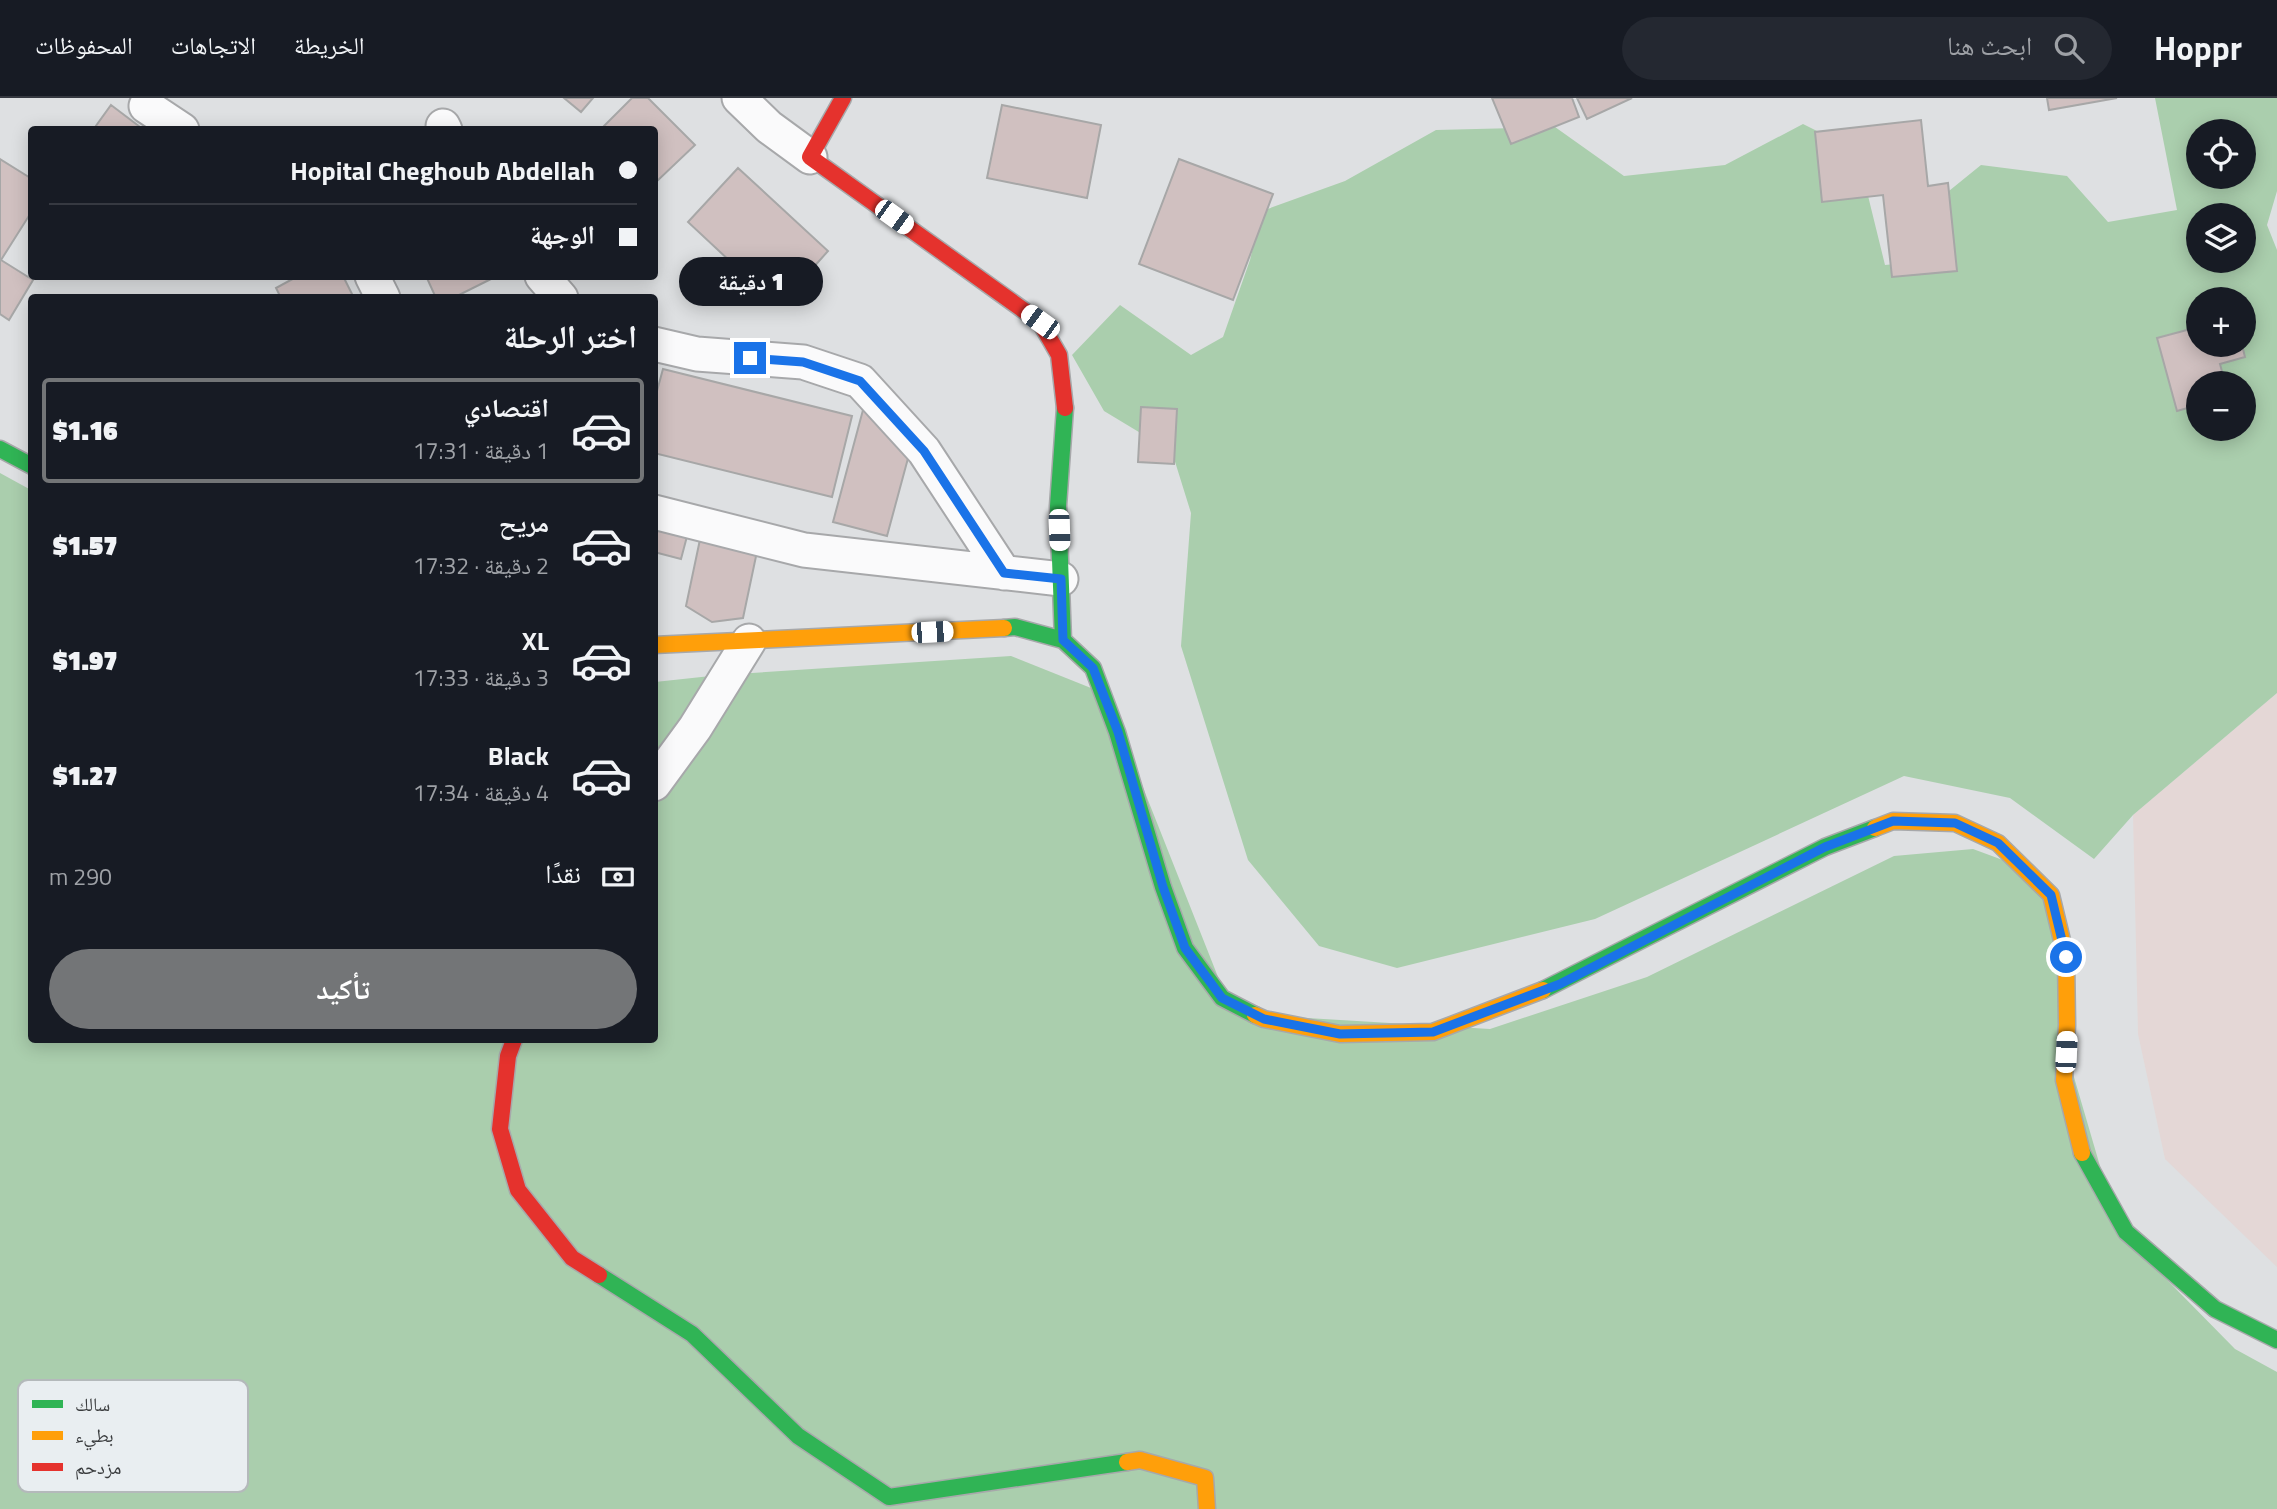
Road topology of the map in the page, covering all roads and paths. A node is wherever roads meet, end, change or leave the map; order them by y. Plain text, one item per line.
1 (739, 98) edge
2 (844, 98) edge
3 (146, 106) dead end
4 (176, 126) edge
5 (810, 157) junction
6 (545, 280) edge
7 (558, 294) edge
8 (658, 345) edge
9 (0, 449) edge
10 (28, 464) edge
11 (658, 513) edge
12 (1004, 573) junction
13 (1061, 579) junction
14 (1063, 640) junction
15 (749, 641) junction
16 (658, 645) edge
17 (658, 779) edge
18 (513, 1043) edge
19 (2277, 1340) edge
20 (1207, 1509) edge

1 - 5 street
2 - 5 main road
3 - 4 street
5 - 13 main road
6 - 7 street
8 - 12 street
9 - 10 main road
11 - 12 street
12 - 13 street
13 - 14 main road
14 - 15 main road
14 - 19 main road
15 - 16 main road
15 - 17 street
18 - 20 main road

